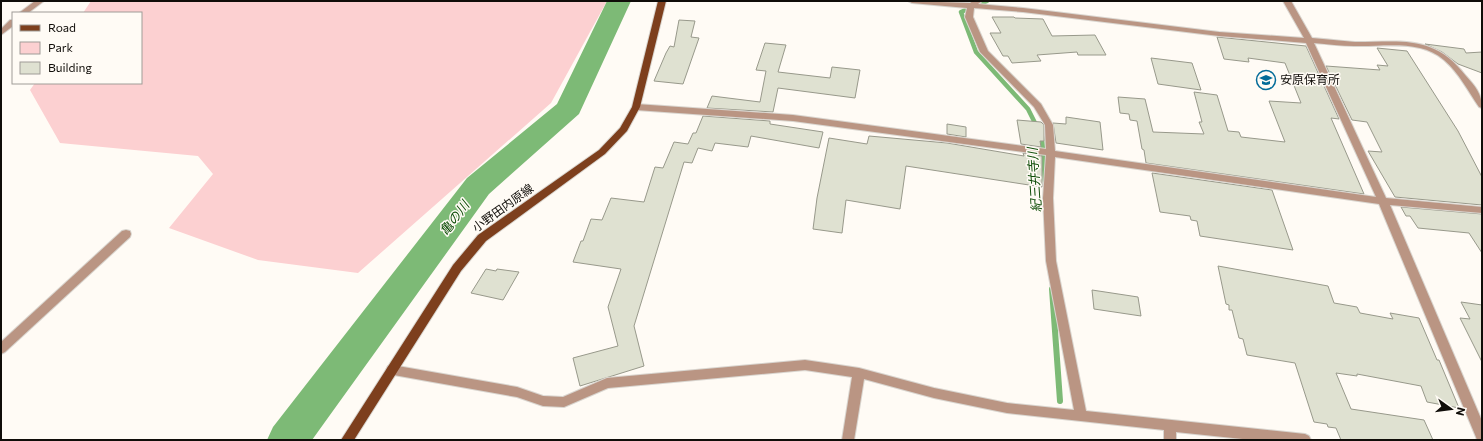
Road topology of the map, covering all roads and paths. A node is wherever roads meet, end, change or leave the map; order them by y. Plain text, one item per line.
1 (40, 1) edge
2 (662, 1) edge
3 (912, 1) edge
4 (1287, 1) edge
5 (975, 4) edge
6 (25, 12) edge
7 (12, 23) edge
8 (1, 33) edge
9 (1309, 40) junction
10 (1482, 105) edge
11 (636, 107) junction
12 (1051, 154) junction
13 (1383, 201) junction
14 (1482, 210) edge
15 (126, 234) dead end
16 (1, 349) edge
17 (392, 370) junction
18 (859, 373) junction
19 (1080, 416) junction
20 (1170, 425) junction
21 (1482, 437) edge
22 (347, 440) edge
23 (848, 440) edge
24 (1170, 440) edge
25 (1305, 440) edge

1 - 6 street
2 - 11 main road, 小野田内原線
3 - 5 street
4 - 9 street
5 - 9 street
5 - 12 street
7 - 8 street
9 - 10 street
9 - 13 street
11 - 12 street
11 - 17 main road, 小野田内原線
12 - 13 street
12 - 19 street
13 - 14 street
13 - 21 street
15 - 16 street
17 - 18 street
17 - 22 main road, 小野田内原線
18 - 19 street
18 - 23 street
19 - 20 street
20 - 24 street
20 - 25 street

